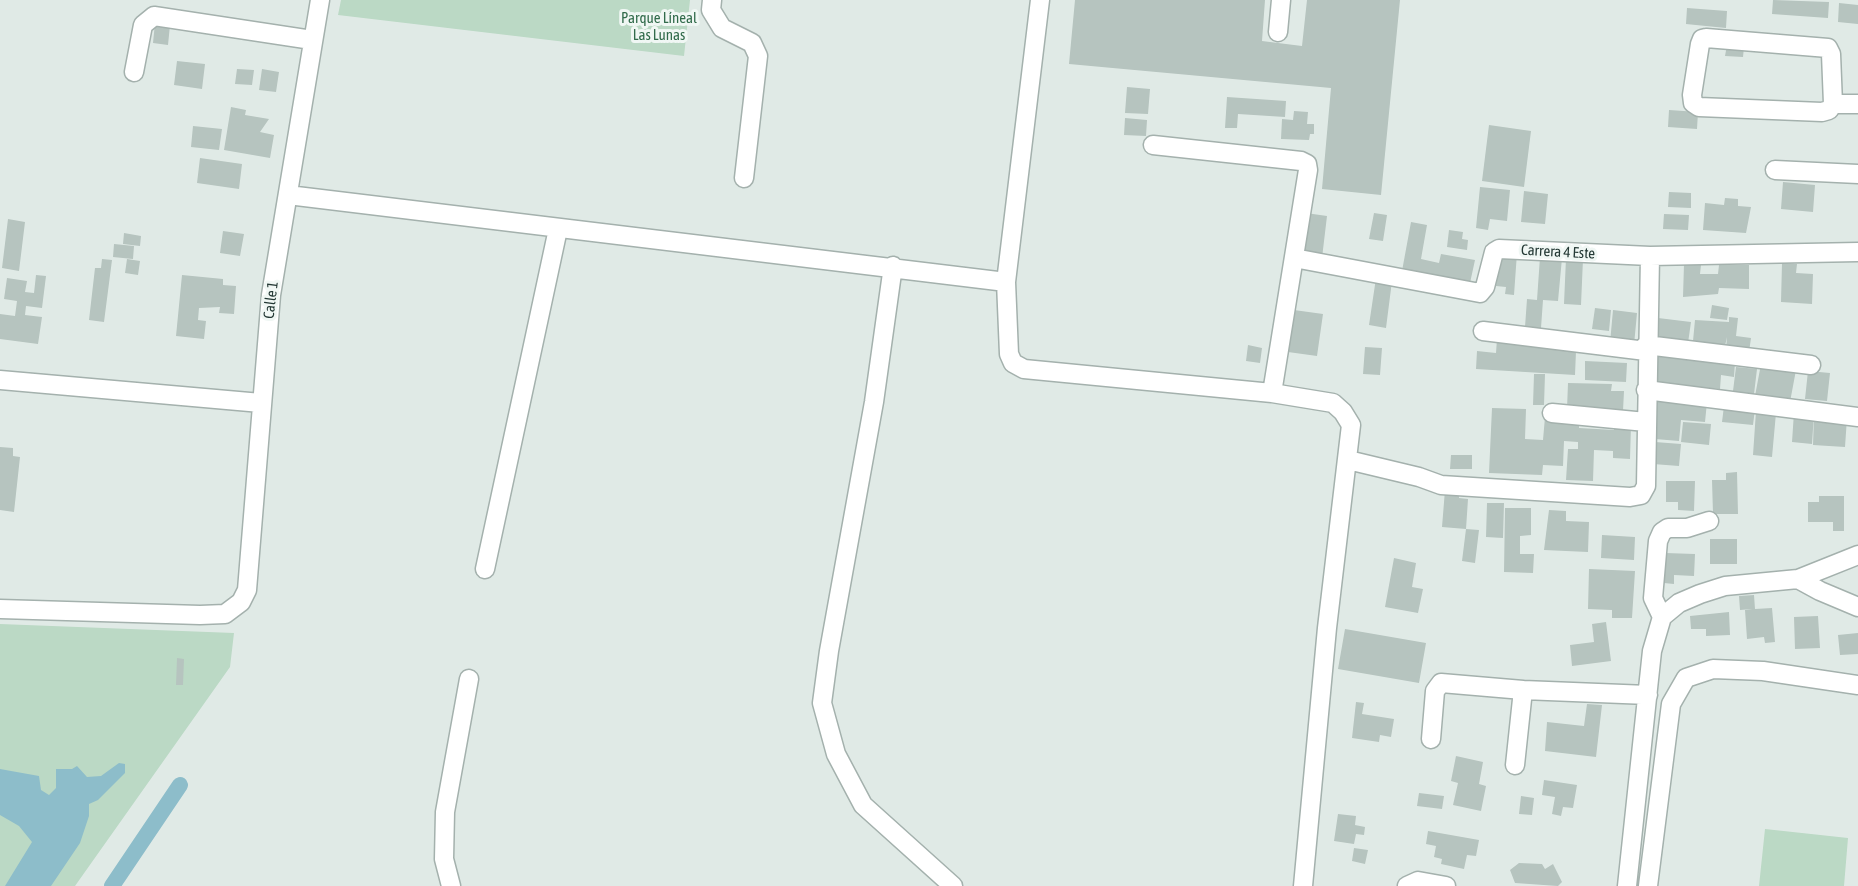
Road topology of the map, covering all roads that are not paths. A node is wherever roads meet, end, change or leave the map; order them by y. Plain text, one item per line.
1 (320, 0) edge
2 (712, 0) edge
3 (1040, 0) edge
4 (1281, 0) edge
5 (1278, 32) dead end
6 (312, 40) junction
7 (134, 72) dead end
8 (1833, 104) junction
9 (1858, 104) edge
10 (1153, 145) dead end
11 (1775, 170) dead end
12 (1858, 174) edge
13 (744, 178) dead end
14 (288, 195) junction
15 (558, 229) junction
16 (1858, 252) edge
17 (1650, 256) junction
18 (1294, 258) junction
19 (894, 266) junction
20 (1006, 282) junction
21 (1483, 331) dead end
22 (1646, 348) junction
23 (1811, 365) dead end
24 (0, 380) edge
25 (1646, 390) junction
26 (1272, 393) junction
27 (261, 403) junction
28 (1552, 413) dead end
29 (1858, 417) edge
30 (1646, 422) junction
31 (1348, 460) junction
32 (1709, 521) dead end
33 (1858, 555) edge
34 (484, 569) dead end
35 (1798, 579) junction
36 (1858, 607) edge
37 (0, 609) edge
38 (1662, 617) junction
39 (469, 679) dead end
40 (1858, 685) edge
41 (1523, 690) junction
42 (1648, 694) junction
43 (1431, 739) dead end
44 (1515, 765) dead end
45 (451, 886) edge
46 (953, 886) edge
47 (1303, 886) edge
48 (1407, 886) edge
49 (1446, 886) edge
50 (1627, 886) edge
51 (1648, 886) edge

1 - 6 street, Calle 1
2 - 13 street
3 - 20 street
4 - 5 street
6 - 7 street
6 - 14 street, Calle 1
8 - 8 street
8 - 9 street
10 - 18 street
11 - 12 street
14 - 15 street
14 - 27 street, Calle 1
15 - 19 street
15 - 34 street
16 - 17 street, Carrera 4 Este
17 - 18 street, Carrera 4 Este
17 - 22 street
18 - 26 street
19 - 20 street
19 - 46 street
20 - 26 street
21 - 22 street
22 - 23 street
22 - 25 street
24 - 27 street
25 - 29 street
25 - 30 street
26 - 31 street
27 - 37 street, Calle 1
28 - 30 street
30 - 31 street
31 - 47 street
32 - 38 street
33 - 35 street
35 - 36 street
35 - 38 street
38 - 42 street
39 - 45 street
40 - 51 street
41 - 42 street
41 - 43 street
41 - 44 street
42 - 50 street
48 - 49 street

